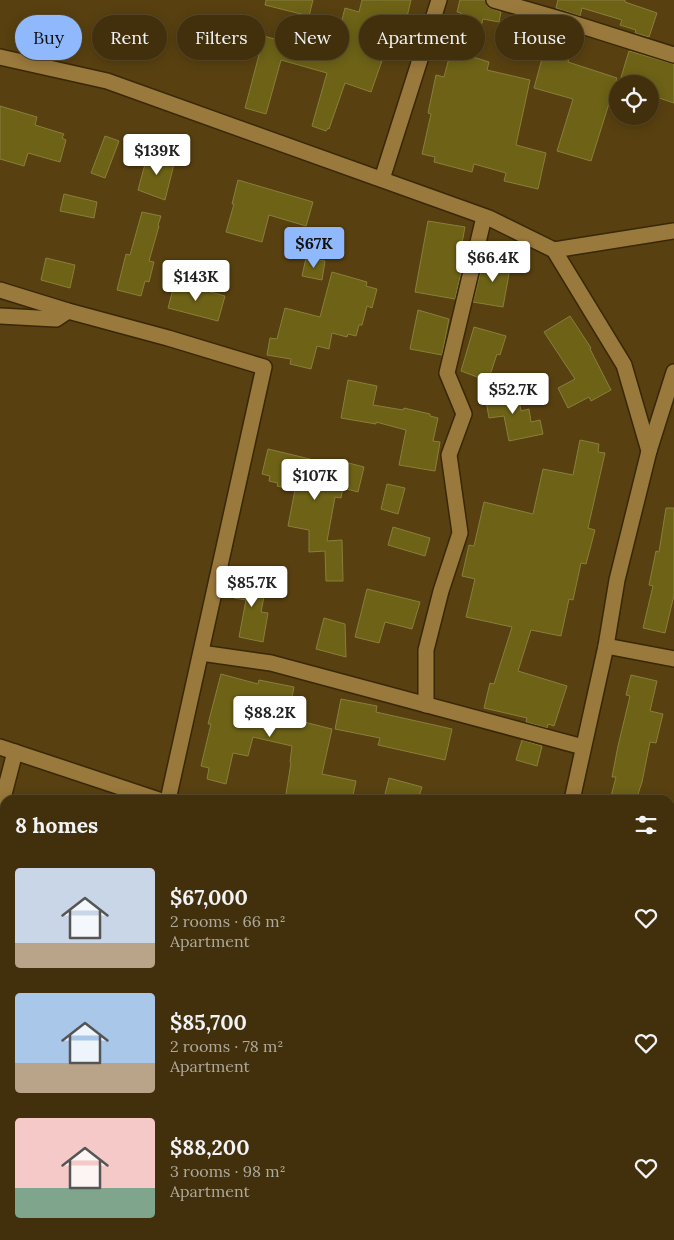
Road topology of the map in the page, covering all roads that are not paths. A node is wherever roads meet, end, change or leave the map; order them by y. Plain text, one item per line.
1 (439, 0) edge
2 (494, 0) edge
3 (674, 55) edge
4 (0, 57) edge
5 (382, 179) junction
6 (484, 217) junction
7 (674, 231) edge
8 (554, 250) junction
9 (0, 290) edge
10 (68, 311) junction
11 (0, 316) edge
12 (674, 372) edge
13 (648, 451) junction
14 (606, 646) junction
15 (201, 653) junction
16 (674, 659) edge
17 (426, 706) junction
18 (0, 746) edge
19 (584, 747) junction
20 (15, 752) junction
21 (4, 795) edge
22 (144, 795) edge
23 (169, 795) edge
24 (573, 795) edge

1 - 5 street
2 - 3 street
4 - 5 street
5 - 6 street
6 - 8 street
6 - 17 street
7 - 8 street
8 - 13 street
9 - 10 street
10 - 11 street
10 - 15 street
12 - 13 street
13 - 14 street
14 - 16 street
14 - 19 street
15 - 17 street
15 - 23 street
17 - 19 street
18 - 20 street
19 - 24 street
20 - 21 street
20 - 22 street

